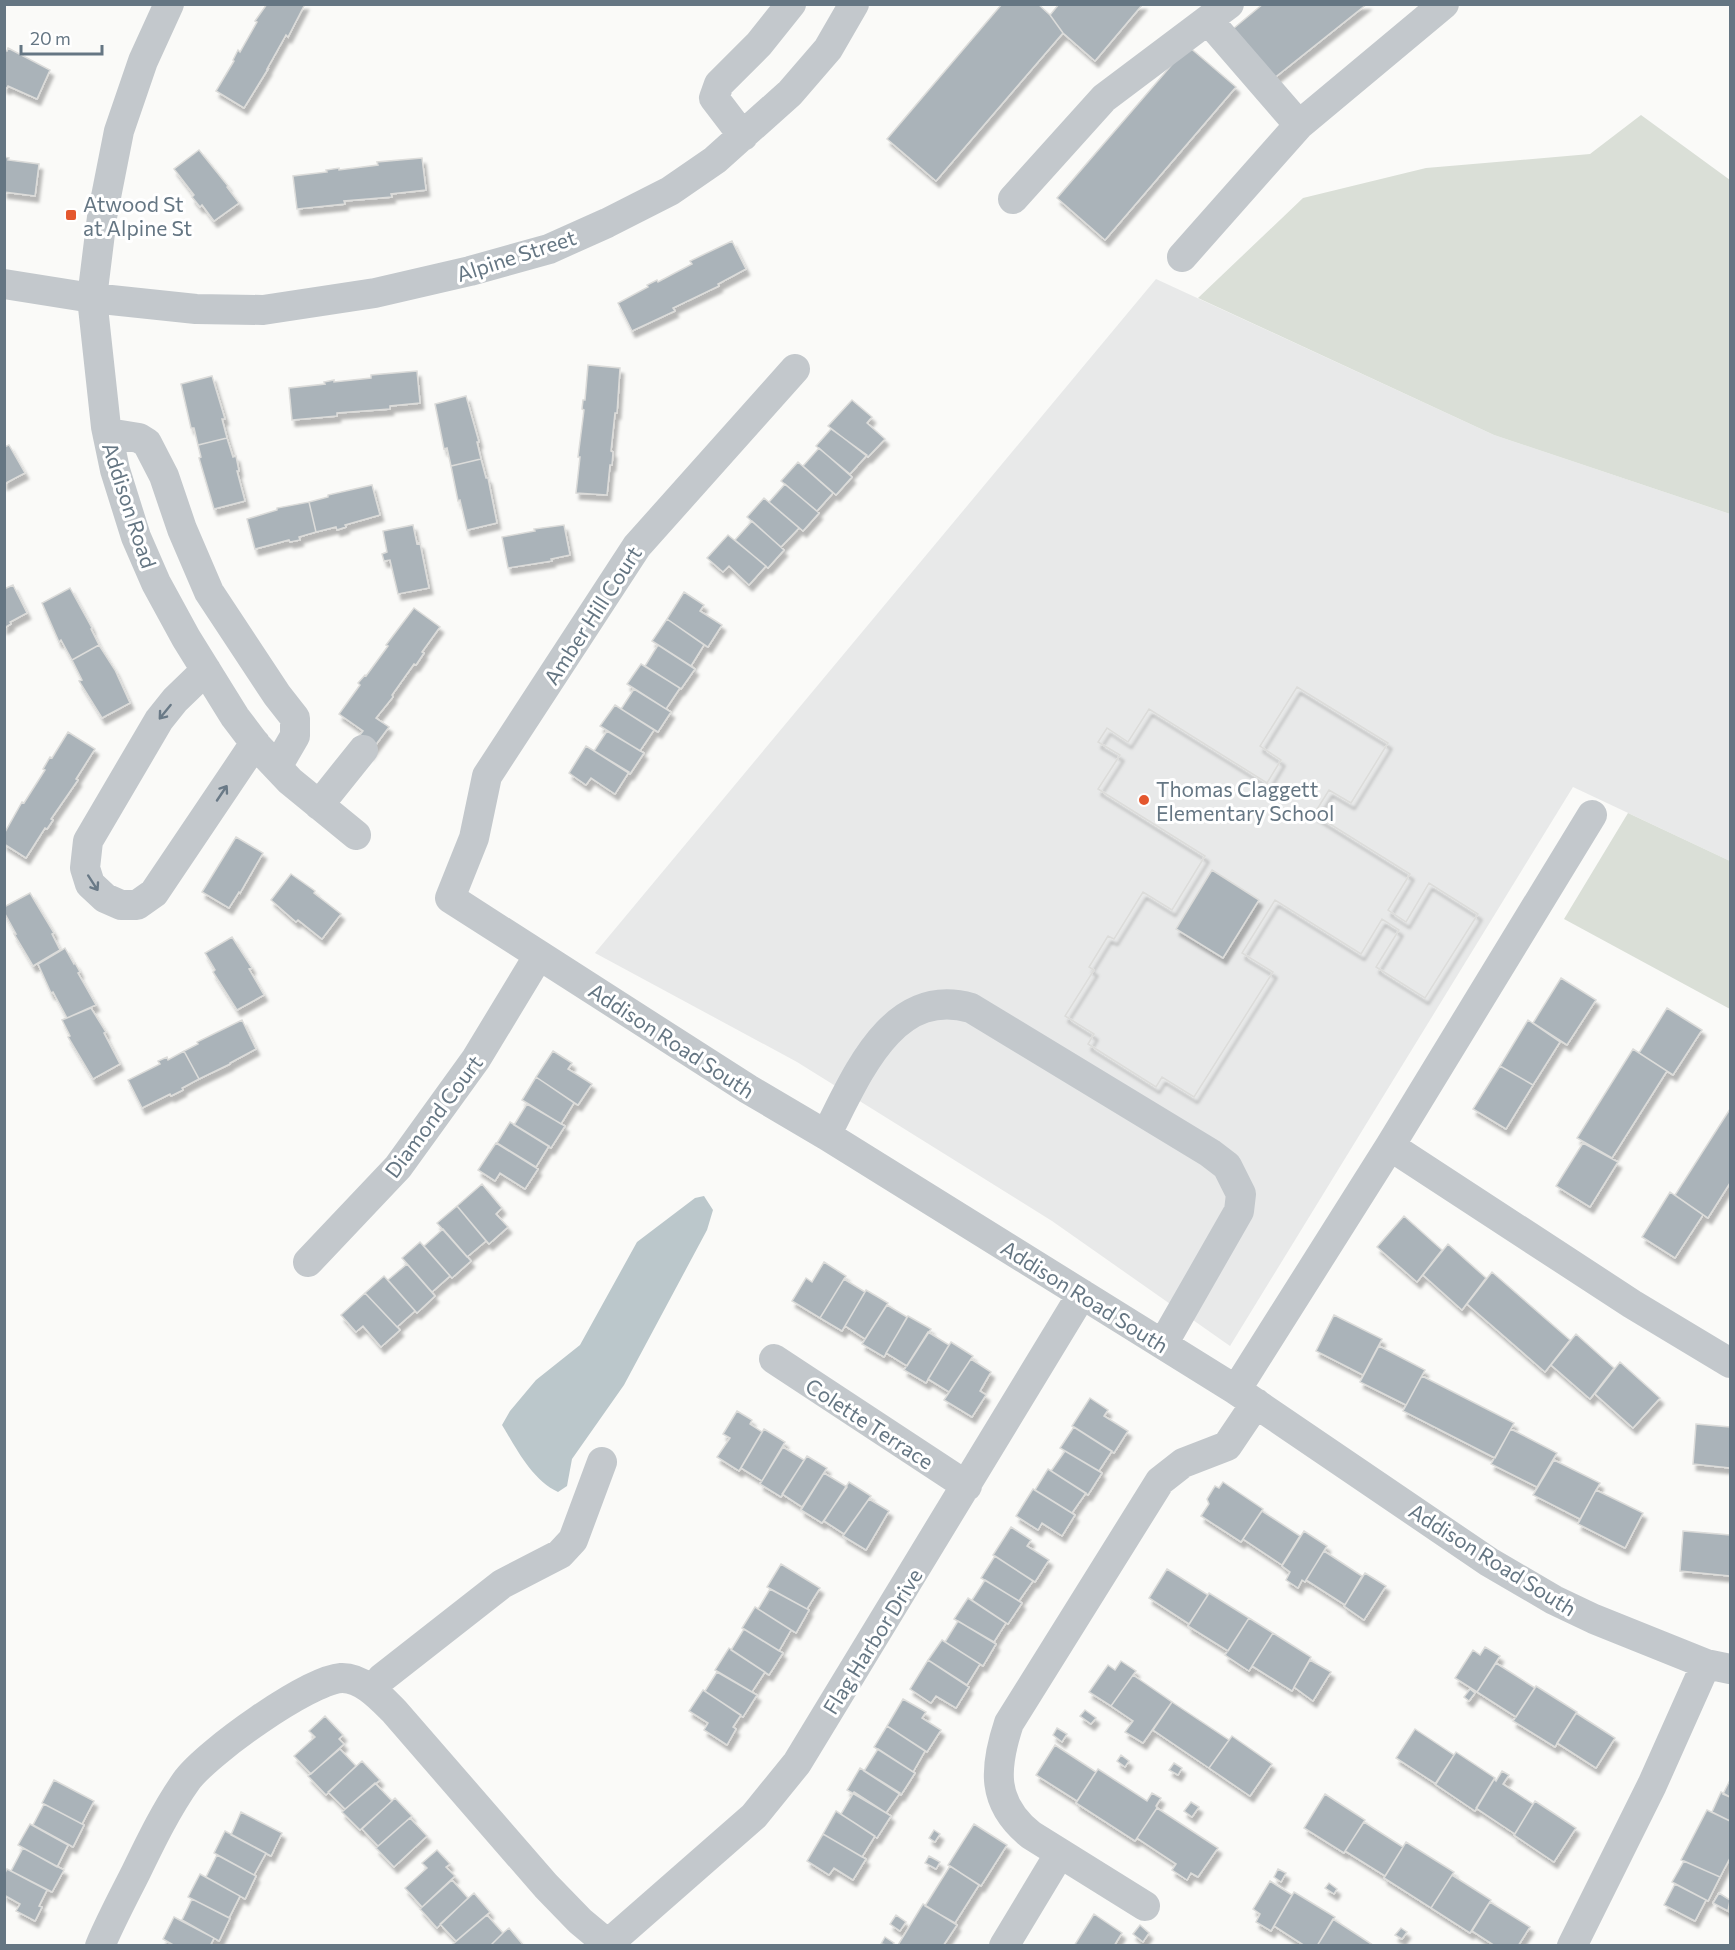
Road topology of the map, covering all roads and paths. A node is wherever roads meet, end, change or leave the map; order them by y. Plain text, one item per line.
1 (169, 4) edge
2 (791, 4) edge
3 (854, 4) edge
4 (1444, 4) edge
5 (1218, 12) edge
6 (1299, 125) junction
7 (743, 136) junction
8 (1013, 199) dead end
9 (1182, 257) dead end
10 (6, 283) edge
11 (92, 298) junction
12 (795, 369) dead end
13 (108, 433) junction
14 (206, 670) junction
15 (255, 744) junction
16 (363, 750) dead end
17 (277, 767) junction
18 (319, 805) junction
19 (1592, 814) dead end
20 (356, 835) dead end
21 (450, 898) joint
22 (539, 955) junction
23 (826, 1135) junction
24 (1390, 1146) junction
25 (308, 1262) dead end
26 (1082, 1294) junction
27 (1163, 1344) junction
28 (774, 1359) dead end
29 (1731, 1363) edge
30 (1246, 1396) junction
31 (602, 1462) dead end
32 (967, 1486) junction
33 (1718, 1666) edge
34 (373, 1690) junction
35 (1060, 1853) junction
36 (1145, 1906) dead end
37 (610, 1944) edge
38 (100, 1946) edge
39 (1004, 1946) edge
40 (1572, 1946) edge

1 - 11 street, Addison Road
2 - 7 street
3 - 7 street, Alpine Street
4 - 6 street
5 - 6 street
5 - 8 street
6 - 9 street
7 - 11 street, Alpine Street
10 - 11 street
11 - 13 street, Addison Road
12 - 21 street, Amber Hill Court
13 - 14 street, Addison Road
13 - 17 street
14 - 15 street, Addison Road
14 -> 15 street
15 - 17 street, Addison Road
16 - 18 street
17 - 18 street, Addison Road
18 - 20 street, Addison Road
19 - 24 street
21 - 22 street, Addison Road South
22 - 23 street, Addison Road South
22 - 25 street, Diamond Court
23 - 26 street, Addison Road South
23 - 27 street
24 - 29 street
24 - 30 street
26 - 27 street, Addison Road South
26 - 32 street, Flag Harbor Drive
27 - 30 street, Addison Road South
28 - 32 street, Colette Terrace
30 - 33 street, Addison Road South
30 - 35 street
31 - 34 street
32 - 37 street, Flag Harbor Drive
33 - 40 street
34 - 37 street, Flag Harbor Drive
34 - 38 street, Flag Harbor Drive
35 - 36 street
35 - 39 street

